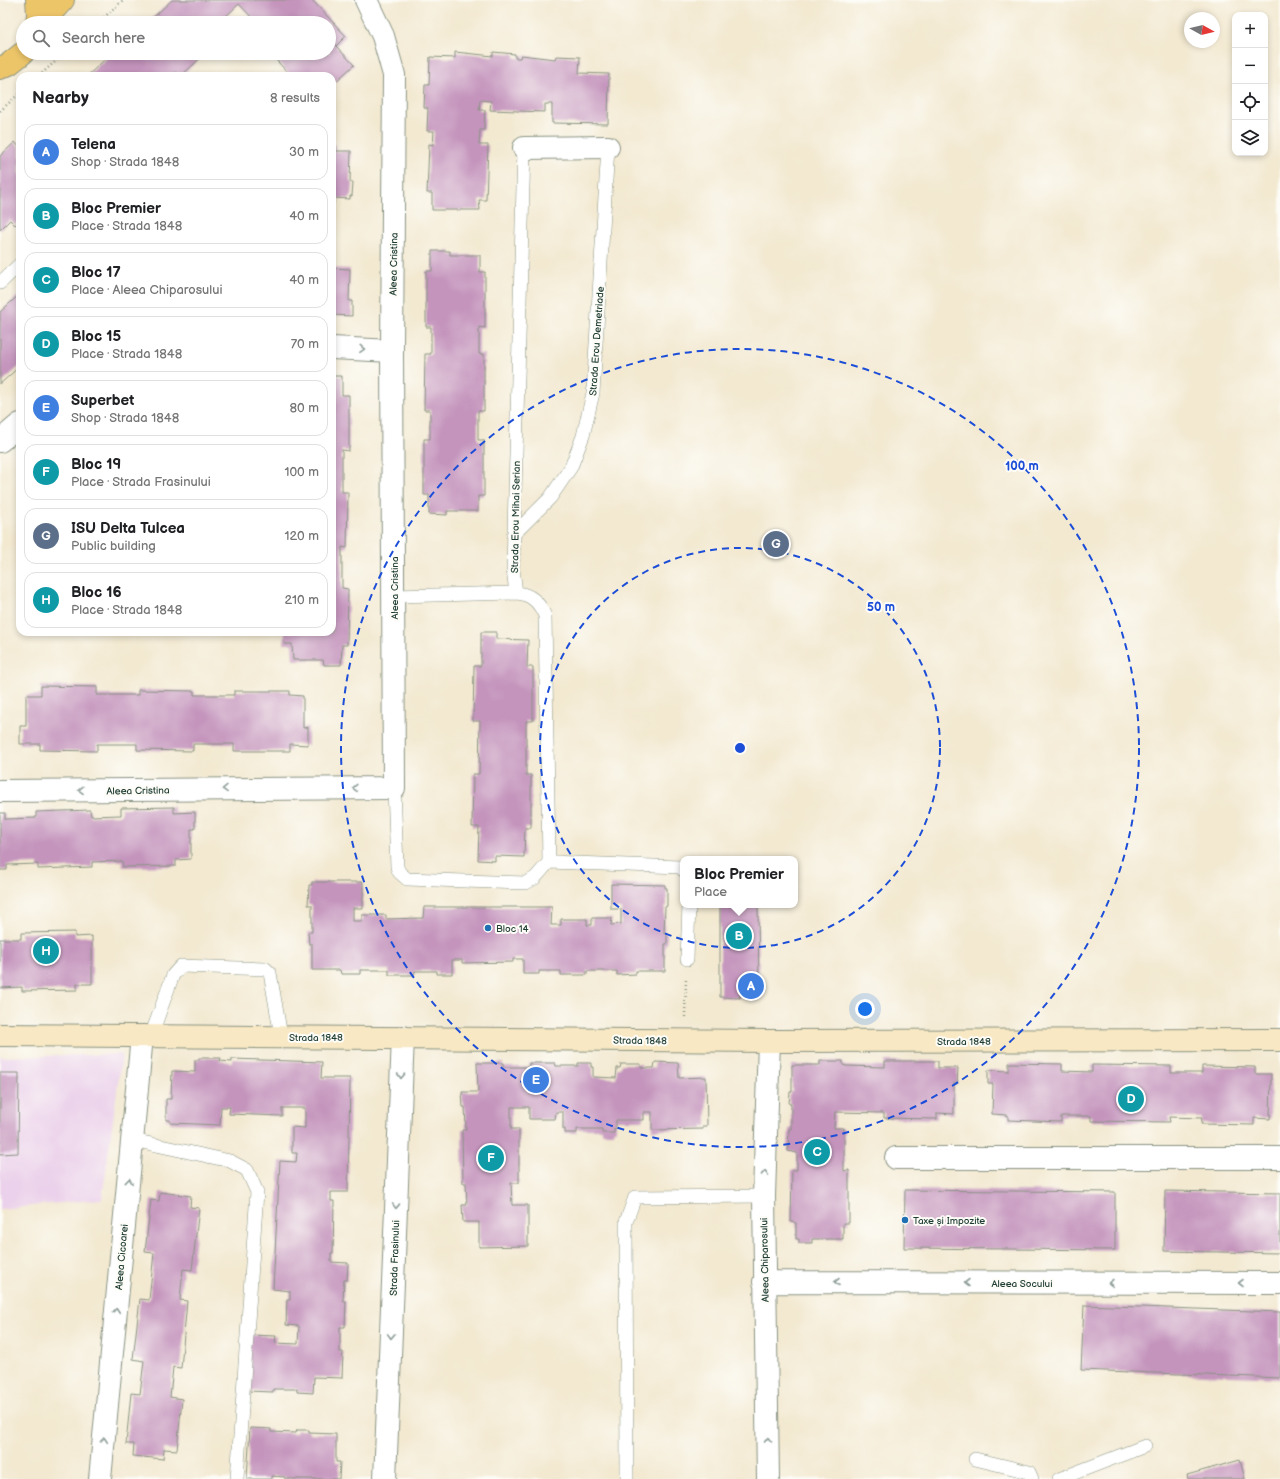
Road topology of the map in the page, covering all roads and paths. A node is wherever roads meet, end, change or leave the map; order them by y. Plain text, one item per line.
1 (37, 0) edge
2 (63, 0) edge
3 (123, 0) edge
4 (366, 0) edge
5 (37, 16) edge
6 (48, 16) edge
7 (106, 16) edge
8 (16, 58) edge
9 (57, 60) edge
10 (0, 68) edge
11 (44, 72) edge
12 (16, 97) edge
13 (0, 111) edge
14 (608, 147) joint
15 (524, 148) joint
16 (16, 268) edge
17 (0, 283) edge
18 (336, 348) edge
19 (392, 351) junction
20 (16, 427) edge
21 (0, 441) edge
22 (514, 535) junction
23 (516, 593) junction
24 (394, 596) junction
25 (394, 788) junction
26 (0, 791) edge
27 (549, 862) junction
28 (680, 867) edge
29 (689, 908) edge
30 (687, 959) joint
31 (0, 1035) edge
32 (147, 1036) junction
33 (281, 1036) junction
34 (403, 1037) junction
35 (684, 1040) junction
36 (1280, 1040) edge
37 (769, 1041) junction
38 (133, 1140) junction
39 (896, 1158) dead end
40 (1280, 1158) edge
41 (764, 1196) junction
42 (764, 1282) junction
43 (1280, 1283) edge
44 (1145, 1446) dead end
45 (975, 1459) dead end
46 (100, 1479) edge
47 (237, 1479) edge
48 (385, 1479) edge
49 (627, 1479) edge
50 (768, 1479) edge
51 (1032, 1479) edge
52 (1058, 1479) edge

1 - 5 highway
2 - 6 highway
3 - 7 path
4 - 19 street, Aleea Cristina
8 - 10 highway
9 - 11 path
12 - 13 path
14 - 15 street
14 - 22 lane, Strada Erou Demetriade
15 - 22 lane, Strada Erou Mihai Serian
16 - 17 lane
18 -> 19 street
19 - 24 street, Aleea Cristina
20 - 21 street
22 - 23 lane, Strada Erou Mihai Serian
23 - 24 lane
23 - 27 lane
24 - 25 street, Aleea Cristina
25 -> 26 street, Aleea Cristina
25 - 27 lane
27 - 28 lane
29 - 30 lane
30 - 35 path
31 - 32 main road, Strada 1848
32 - 33 main road, Strada 1848
32 - 33 lane
32 - 38 street, Aleea Cicoarei
33 - 34 main road, Strada 1848
34 - 35 main road, Strada 1848
34 -> 48 street, Strada Frasinului
35 - 37 main road, Strada 1848
36 - 37 main road, Strada 1848
41 -> 37 street, Aleea Chiparosului
46 -> 38 street, Aleea Cicoarei
38 - 47 lane
39 - 40 street
41 - 42 street, Aleea Chiparosului
41 - 49 lane
43 -> 42 street, Aleea Socului
50 -> 42 street, Aleea Chiparosului
44 - 52 lane
45 - 51 lane

